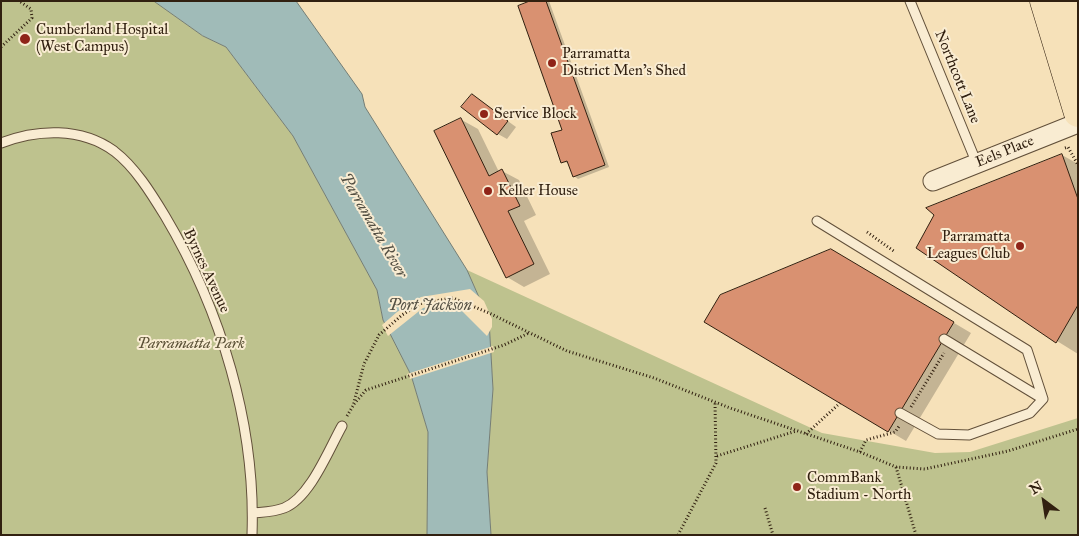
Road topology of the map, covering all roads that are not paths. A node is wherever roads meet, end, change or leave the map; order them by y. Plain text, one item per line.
1 (910, 1) edge
2 (1044, 1) edge
3 (1064, 1) edge
4 (1078, 49) edge
5 (1078, 113) edge
6 (1078, 123) edge
7 (1, 143) edge
8 (977, 164) junction
9 (933, 181) dead end
10 (817, 221) dead end
11 (947, 341) road end
12 (1043, 399) junction
13 (903, 414) road end
14 (342, 426) road end
15 (253, 513) junction
16 (252, 535) edge

1 - 8 lane, Northcott Lane
2 - 5 main road
3 - 4 main road
6 - 8 street, Eels Place
7 - 15 lane, Byrnes Avenue
8 - 9 street, Eels Place
10 - 12 lane
11 - 12 lane
12 - 13 lane
14 - 15 lane
15 - 16 lane, Byrnes Avenue

